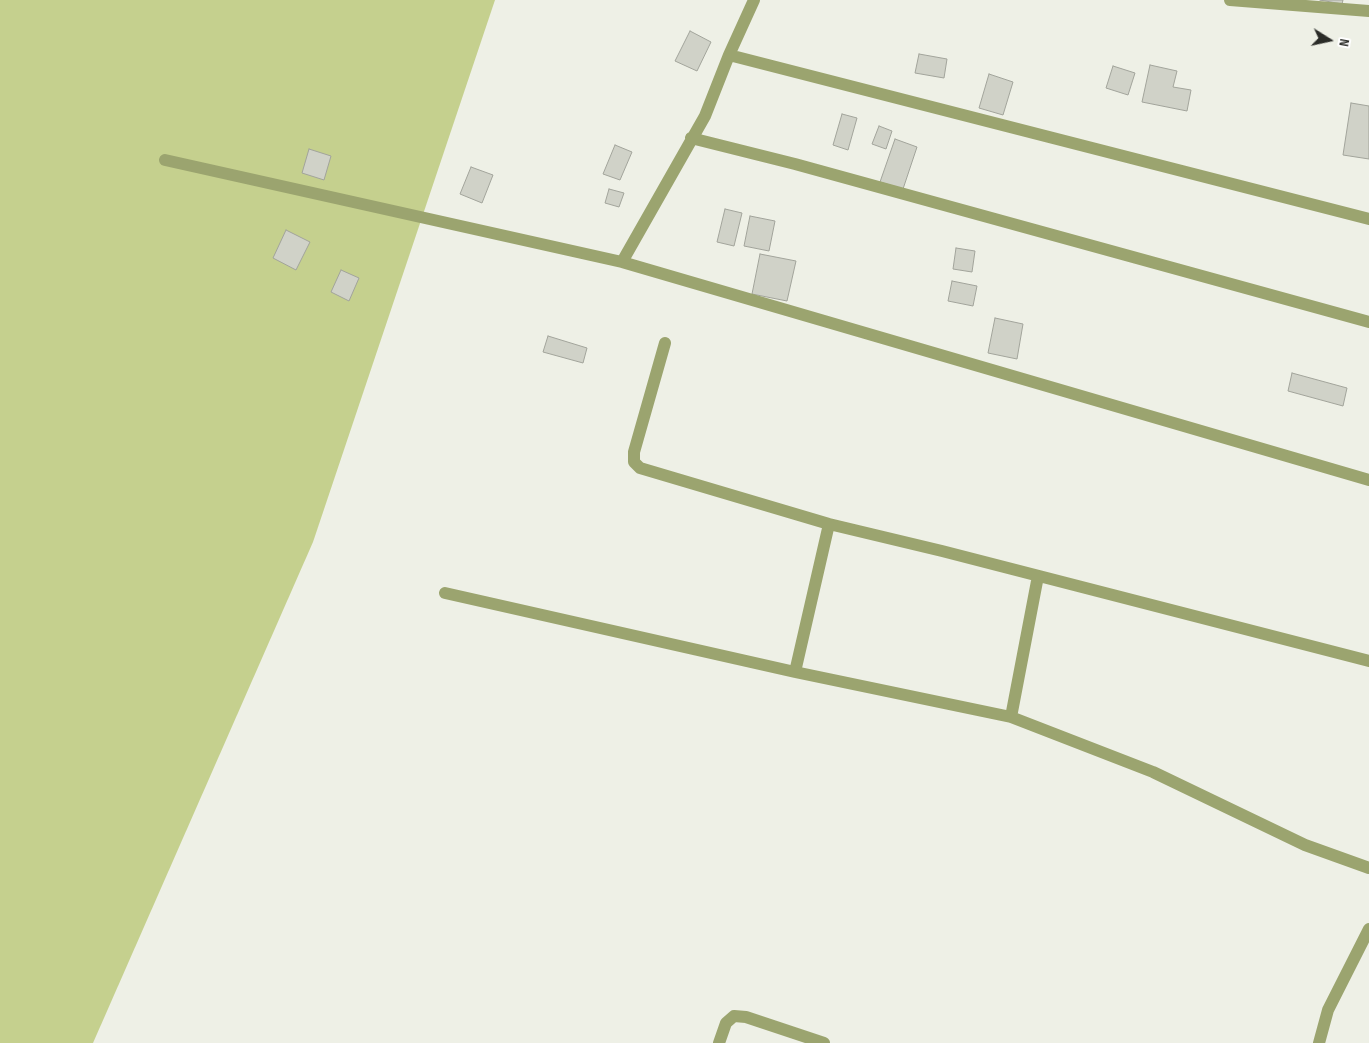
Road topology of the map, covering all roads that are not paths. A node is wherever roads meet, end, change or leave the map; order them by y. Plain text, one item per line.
1 (754, 0) edge
2 (1230, 0) edge
3 (1369, 11) edge
4 (729, 54) junction
5 (691, 138) junction
6 (165, 160) dead end
7 (1369, 219) edge
8 (622, 262) junction
9 (1369, 322) edge
10 (665, 343) dead end
11 (1369, 480) edge
12 (829, 524) junction
13 (1038, 576) junction
14 (445, 593) dead end
15 (1369, 660) edge
16 (795, 672) junction
17 (1011, 717) junction
18 (1369, 868) edge
19 (1369, 929) edge
20 (719, 1043) edge
21 (824, 1043) edge
22 (1320, 1043) edge

1 - 4 street
2 - 3 street
4 - 5 street
4 - 7 street
5 - 8 street
5 - 9 street
6 - 8 street
8 - 11 street
10 - 12 street
12 - 13 street
12 - 16 street
13 - 15 street
13 - 17 street
14 - 16 street
16 - 17 street
17 - 18 street
19 - 22 street
20 - 21 street

